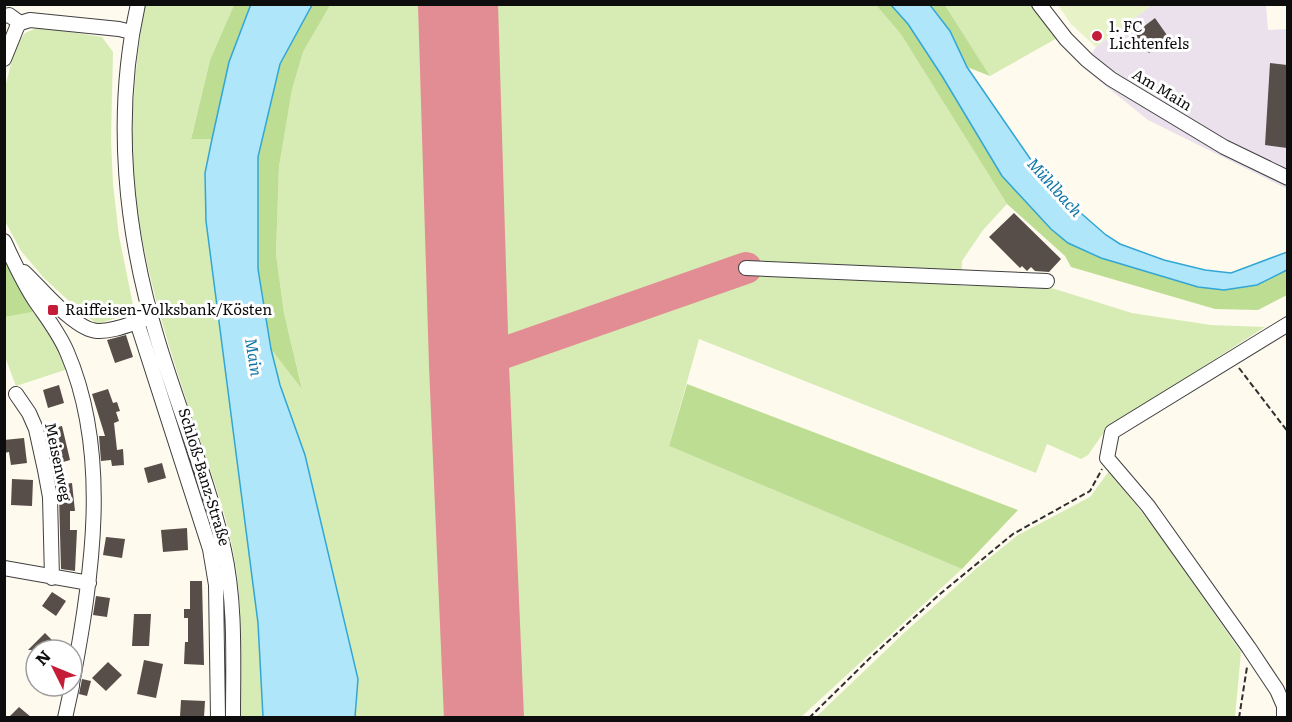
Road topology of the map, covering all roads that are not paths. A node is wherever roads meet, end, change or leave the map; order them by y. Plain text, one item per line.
1 (138, 4) edge
2 (1039, 4) edge
3 (4, 16) edge
4 (20, 23) junction
5 (131, 32) junction
6 (4, 59) edge
7 (1287, 178) edge
8 (4, 241) edge
9 (14, 262) junction
10 (746, 268) dead end
11 (1047, 281) dead end
12 (151, 317) junction
13 (137, 322) junction
14 (1287, 324) edge
15 (16, 394) dead end
16 (6, 571) edge
17 (52, 578) junction
18 (89, 583) junction
19 (80, 638) edge
20 (69, 698) edge
21 (65, 717) edge
22 (218, 717) edge
23 (233, 717) edge
24 (1284, 717) edge

1 - 5 street
2 - 7 street, Am Main
3 - 4 street
4 - 5 street
4 - 6 street
5 - 12 street
8 - 9 street
9 - 13 street
9 - 18 street
10 - 11 street
12 - 13 street
12 - 23 street
13 - 22 street, Schloß-Banz-Straße
14 - 24 street
15 - 17 street, Meisenweg
16 - 17 street
17 - 18 street
18 - 19 street
20 - 21 street

